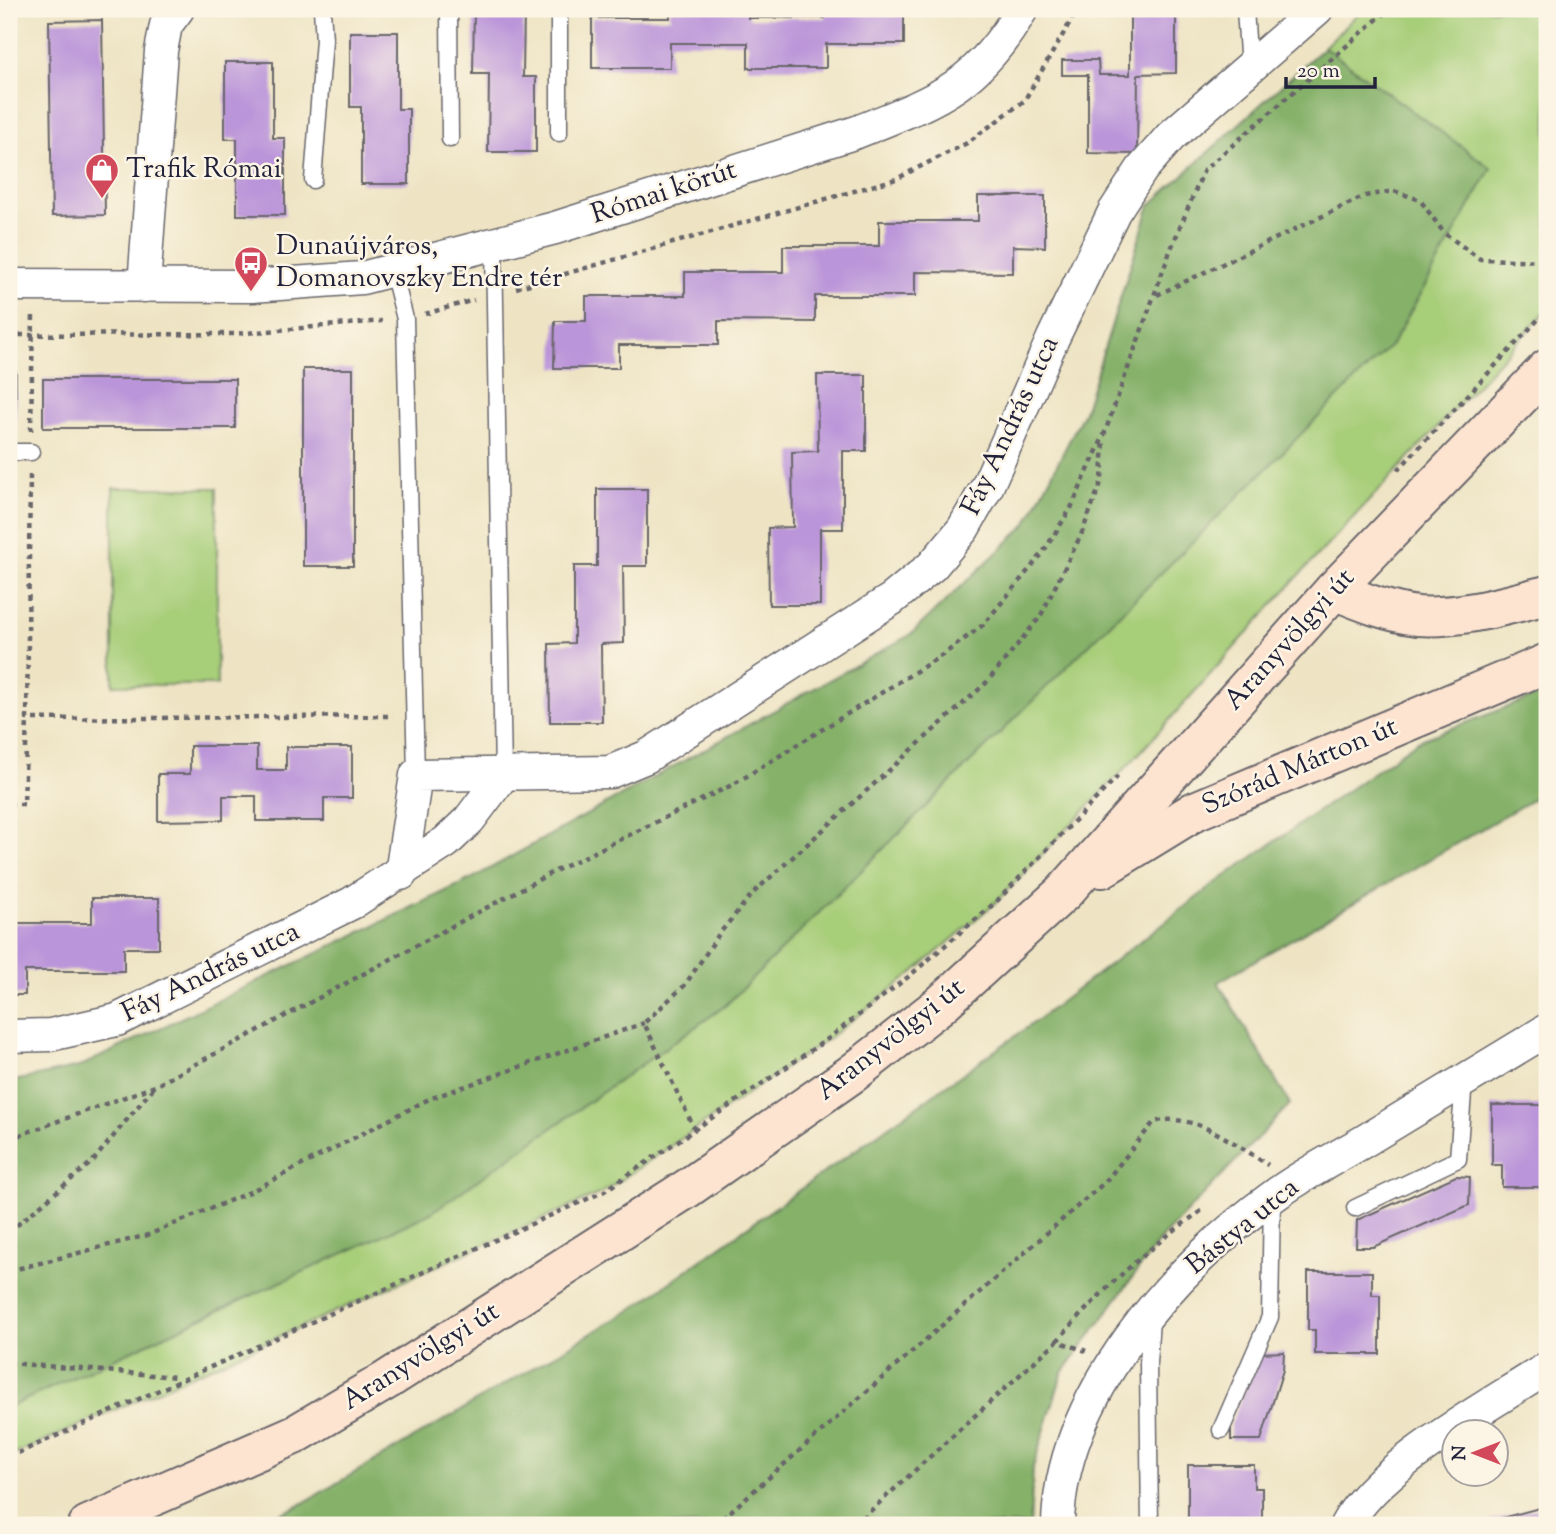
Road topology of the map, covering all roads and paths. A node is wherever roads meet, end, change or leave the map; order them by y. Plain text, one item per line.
1 (178, 9) edge
2 (322, 9) edge
3 (449, 9) edge
4 (559, 9) edge
5 (1022, 9) edge
6 (1078, 9) edge
7 (1245, 9) edge
8 (1317, 9) edge
9 (1249, 68) junction
10 (559, 133) dead end
11 (450, 139) dead end
12 (313, 180) dead end
13 (494, 245) junction
14 (1547, 261) edge
15 (393, 271) junction
16 (21, 285) edge
17 (144, 286) junction
18 (495, 294) junction
19 (1156, 295) dead end
20 (1547, 310) edge
21 (405, 319) junction
22 (9, 335) edge
23 (32, 335) junction
24 (1547, 369) edge
25 (1104, 435) dead end
26 (9, 452) edge
27 (31, 452) junction
28 (1397, 472) dead end
29 (1335, 590) junction
30 (1547, 594) edge
31 (1547, 663) edge
32 (413, 716) junction
33 (27, 719) junction
34 (1128, 766) dead end
35 (416, 775) junction
36 (503, 775) junction
37 (9, 804) edge
38 (401, 874) junction
39 (1064, 892) junction
40 (644, 1023) junction
41 (1547, 1030) edge
42 (14, 1036) edge
43 (1464, 1080) junction
44 (155, 1086) dead end
45 (695, 1130) junction
46 (1271, 1182) junction
47 (1355, 1208) dead end
48 (9, 1232) edge
49 (9, 1271) edge
50 (1152, 1311) junction
51 (1114, 1362) junction
52 (9, 1363) edge
53 (1547, 1368) edge
54 (176, 1377) dead end
55 (1221, 1430) dead end
56 (9, 1457) edge
57 (88, 1525) edge
58 (715, 1525) edge
59 (855, 1525) edge
60 (1058, 1525) edge
61 (1150, 1525) edge
62 (1346, 1525) edge

1 - 17 street
2 - 12 lane
3 - 11 lane
4 - 10 lane
5 - 13 street, Római körút
6 - 18 path
7 - 9 lane
8 - 9 street, Fáy András utca
9 - 36 street, Fáy András utca
13 - 15 street, Római körút
13 - 18 lane
14 - 19 path
15 - 17 street, Római körút
15 - 21 lane
16 - 17 street, Római körút
16 - 23 path
18 - 21 path
18 - 36 lane
20 - 28 path
21 - 23 path
21 - 32 lane
22 - 23 path
23 - 27 path
24 - 29 street, Aranyvölgyi út
25 - 40 path
26 - 27 lane
27 - 33 path
29 - 30 street
29 - 39 street, Aranyvölgyi út
31 - 39 street, Szórád Márton út
32 - 33 path
32 - 35 lane
33 - 37 path
34 - 45 path
35 - 36 street, Fáy András utca
35 - 38 street
36 - 38 street, Fáy András utca
38 - 42 street, Fáy András utca
39 - 57 street, Aranyvölgyi út
40 - 45 path
40 - 49 path
41 - 43 street, Bástya utca
43 - 46 street, Bástya utca
43 - 47 lane
44 - 48 path
45 - 56 path
46 - 50 street, Bástya utca
46 - 55 lane
46 - 58 path
50 - 51 street, Bástya utca
50 - 61 lane
51 - 59 path
51 - 60 street, Bástya utca
52 - 54 path
53 - 62 street

